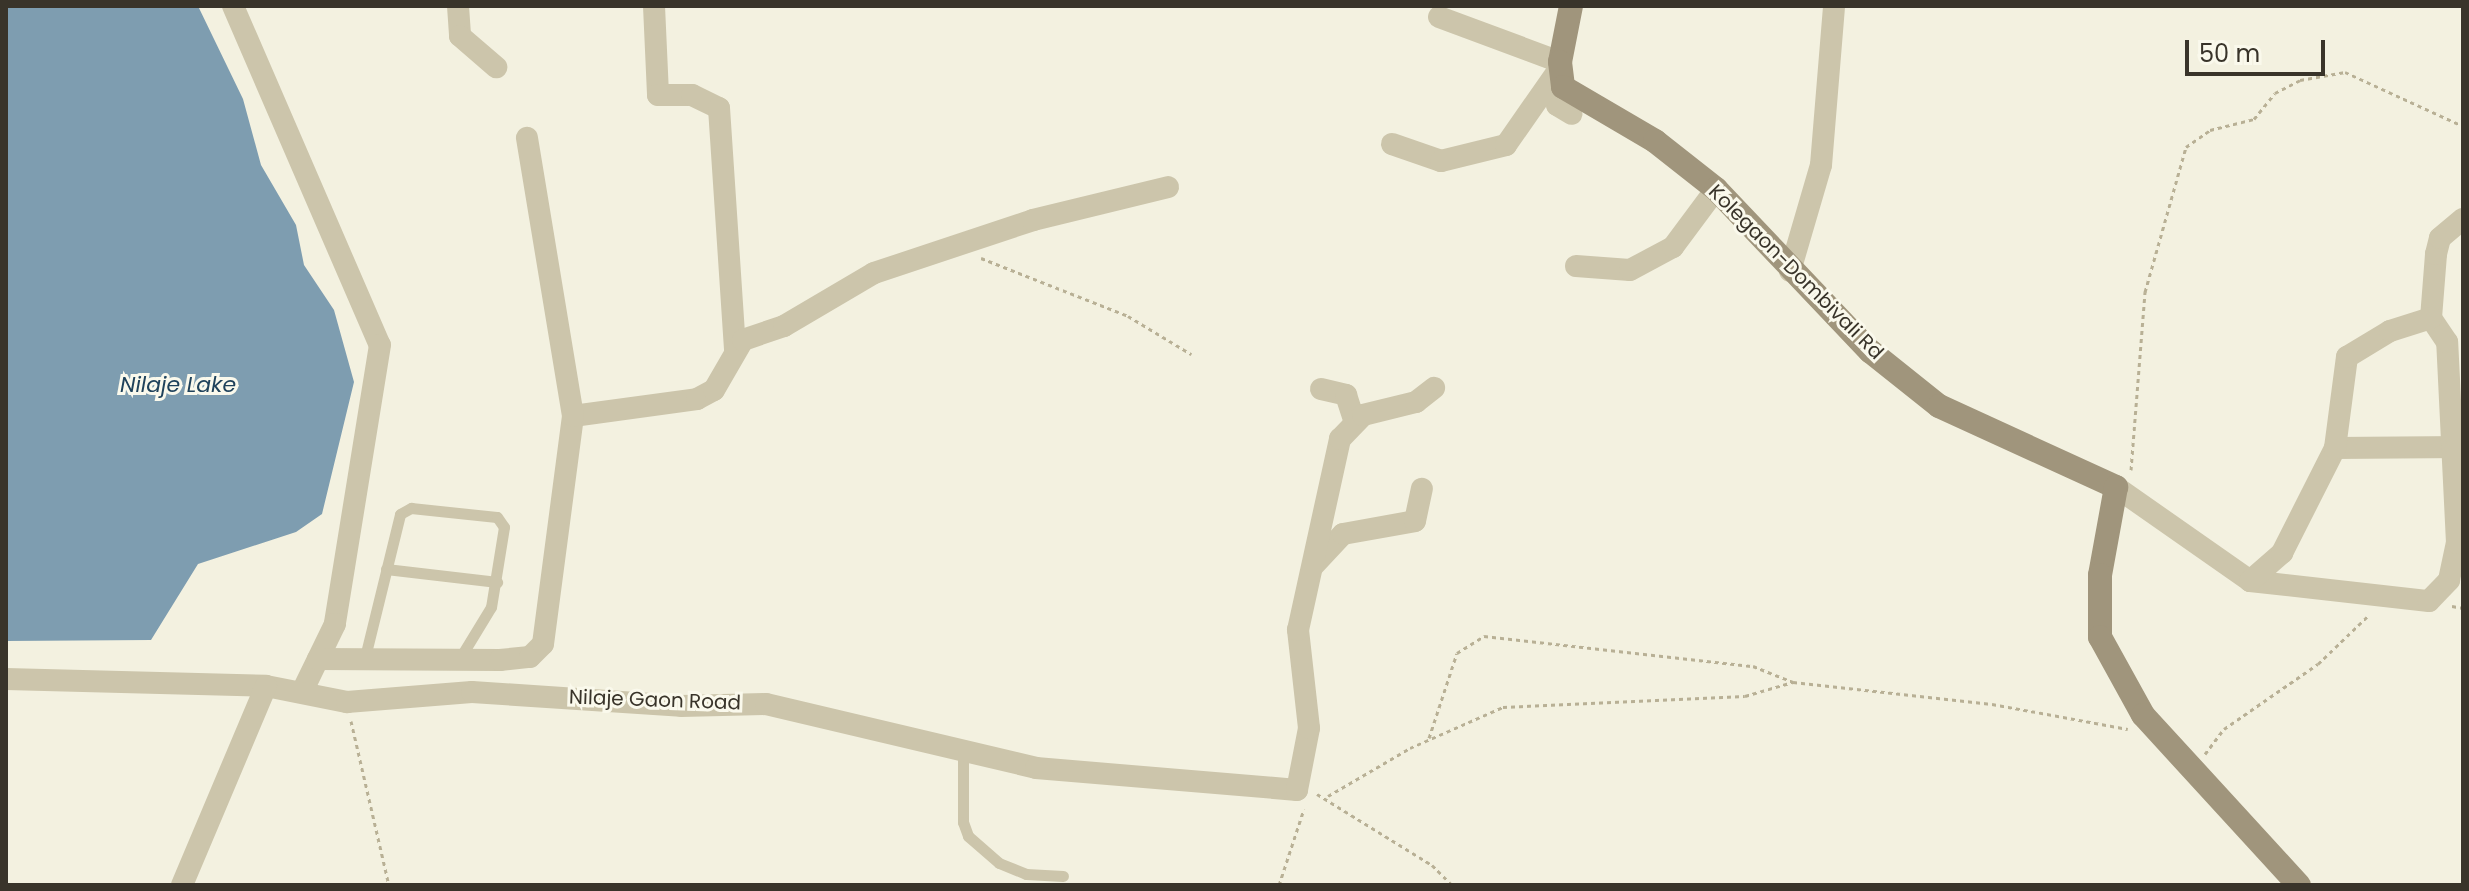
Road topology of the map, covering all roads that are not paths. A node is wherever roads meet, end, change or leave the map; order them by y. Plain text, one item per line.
1 (233, 6) edge
2 (458, 6) edge
3 (654, 6) edge
4 (1571, 6) edge
5 (1834, 6) edge
6 (1439, 17) dead end
7 (496, 67) dead end
8 (1561, 73) junction
9 (1572, 114) dead end
10 (527, 138) dead end
11 (1392, 144) dead end
12 (1168, 187) dead end
13 (1716, 189) junction
14 (2463, 219) edge
15 (1576, 266) dead end
16 (1790, 271) junction
17 (2431, 318) junction
18 (735, 349) junction
19 (1434, 388) dead end
20 (1321, 389) dead end
21 (573, 416) junction
22 (1355, 423) junction
23 (2458, 447) edge
24 (2335, 448) junction
25 (1422, 489) dead end
26 (2122, 492) junction
27 (1313, 566) junction
28 (386, 569) junction
29 (2456, 577) edge
30 (2250, 581) junction
31 (497, 582) junction
32 (318, 659) junction
33 (483, 660) junction
34 (458, 661) junction
35 (364, 662) junction
36 (6, 679) edge
37 (266, 686) junction
38 (303, 690) junction
39 (479, 693) junction
40 (963, 748) junction
41 (1063, 876) dead end
42 (182, 885) edge
43 (2299, 885) edge

1 - 32 street
2 - 7 street
3 - 18 street
4 - 8 street
5 - 16 street
6 - 8 street
8 - 9 street
8 - 11 street
8 - 13 street, Kolegaon-Dombivali Rd
10 - 21 street
12 - 18 street
13 - 15 street
13 - 16 street, Kolegaon-Dombivali Rd
14 - 17 street
16 - 26 street, Kolegaon-Dombivali Rd
17 - 23 street
17 - 24 street
18 - 21 street
19 - 22 street
20 - 22 street
21 - 33 street
22 - 27 street
23 - 24 street
23 - 29 street
24 - 30 street
25 - 27 street
26 - 30 street
26 - 43 street
27 - 40 street, Nilaje Gaon Road
28 - 31 lane
28 - 31 lane
28 - 35 lane
29 - 30 street
31 - 34 lane
32 - 35 street
32 - 38 street
33 - 34 street
33 - 39 street
34 - 35 street
36 - 37 street, Nilaje Gaon Road
37 - 38 street, Nilaje Gaon Road
37 - 42 street
38 - 39 street, Nilaje Gaon Road
39 - 40 street, Nilaje Gaon Road
40 - 41 lane

